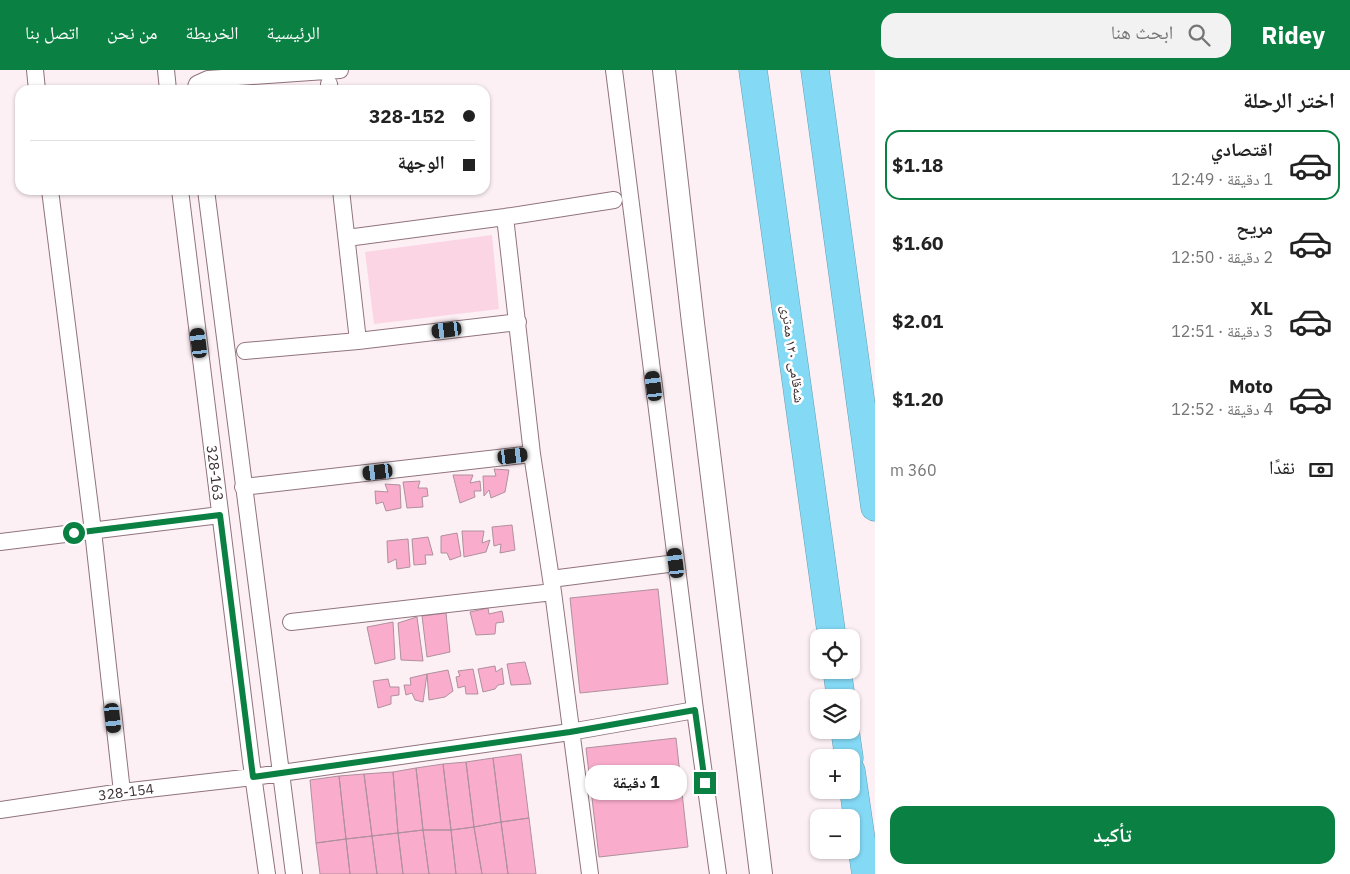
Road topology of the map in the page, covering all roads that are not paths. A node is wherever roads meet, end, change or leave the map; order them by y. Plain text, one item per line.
1 (35, 70) edge
2 (166, 70) edge
3 (340, 70) edge
4 (614, 70) edge
5 (664, 70) edge
6 (753, 70) edge
7 (815, 70) edge
8 (36, 85) edge
9 (168, 85) edge
10 (197, 85) edge
11 (51, 195) edge
12 (181, 195) edge
13 (207, 195) edge
14 (342, 195) edge
15 (614, 200) dead end
16 (505, 217) junction
17 (347, 238) junction
18 (518, 322) junction
19 (358, 341) junction
20 (245, 351) dead end
21 (532, 454) junction
22 (243, 487) junction
23 (875, 507) edge
24 (220, 515) junction
25 (92, 530) junction
26 (0, 542) edge
27 (676, 563) junction
28 (552, 586) junction
29 (291, 622) dead end
30 (831, 629) edge
31 (695, 710) junction
32 (570, 732) junction
33 (281, 772) junction
34 (253, 777) junction
35 (122, 792) junction
36 (855, 799) edge
37 (0, 810) edge
38 (267, 874) edge
39 (294, 874) edge
40 (590, 874) edge
41 (718, 874) edge
42 (761, 874) edge
43 (866, 874) edge

1 - 8 street
2 - 9 street
3 - 10 street
4 - 27 street
5 - 42 street
6 - 30 highway, شەقامی ١٢٠ مەتری
7 - 23 highway
11 - 25 street
12 - 24 street, 328-163
13 - 22 street
14 - 17 street
15 - 16 street
16 - 17 street
16 - 18 street
17 - 19 street
18 - 19 street
18 - 21 street
19 - 20 street
21 - 22 street
21 - 28 street
22 - 33 street
24 - 25 street
24 - 34 street, 328-163
25 - 26 street
25 - 35 street
27 - 28 street
27 - 31 street
28 - 29 street
28 - 32 street
31 - 32 street, 328-154
31 - 41 street
32 - 33 street, 328-154
32 - 40 street
33 - 34 street, 328-154
33 - 39 street
34 - 35 street, 328-154
34 - 38 street, 328-163
35 - 37 street, 328-154
36 - 43 highway

